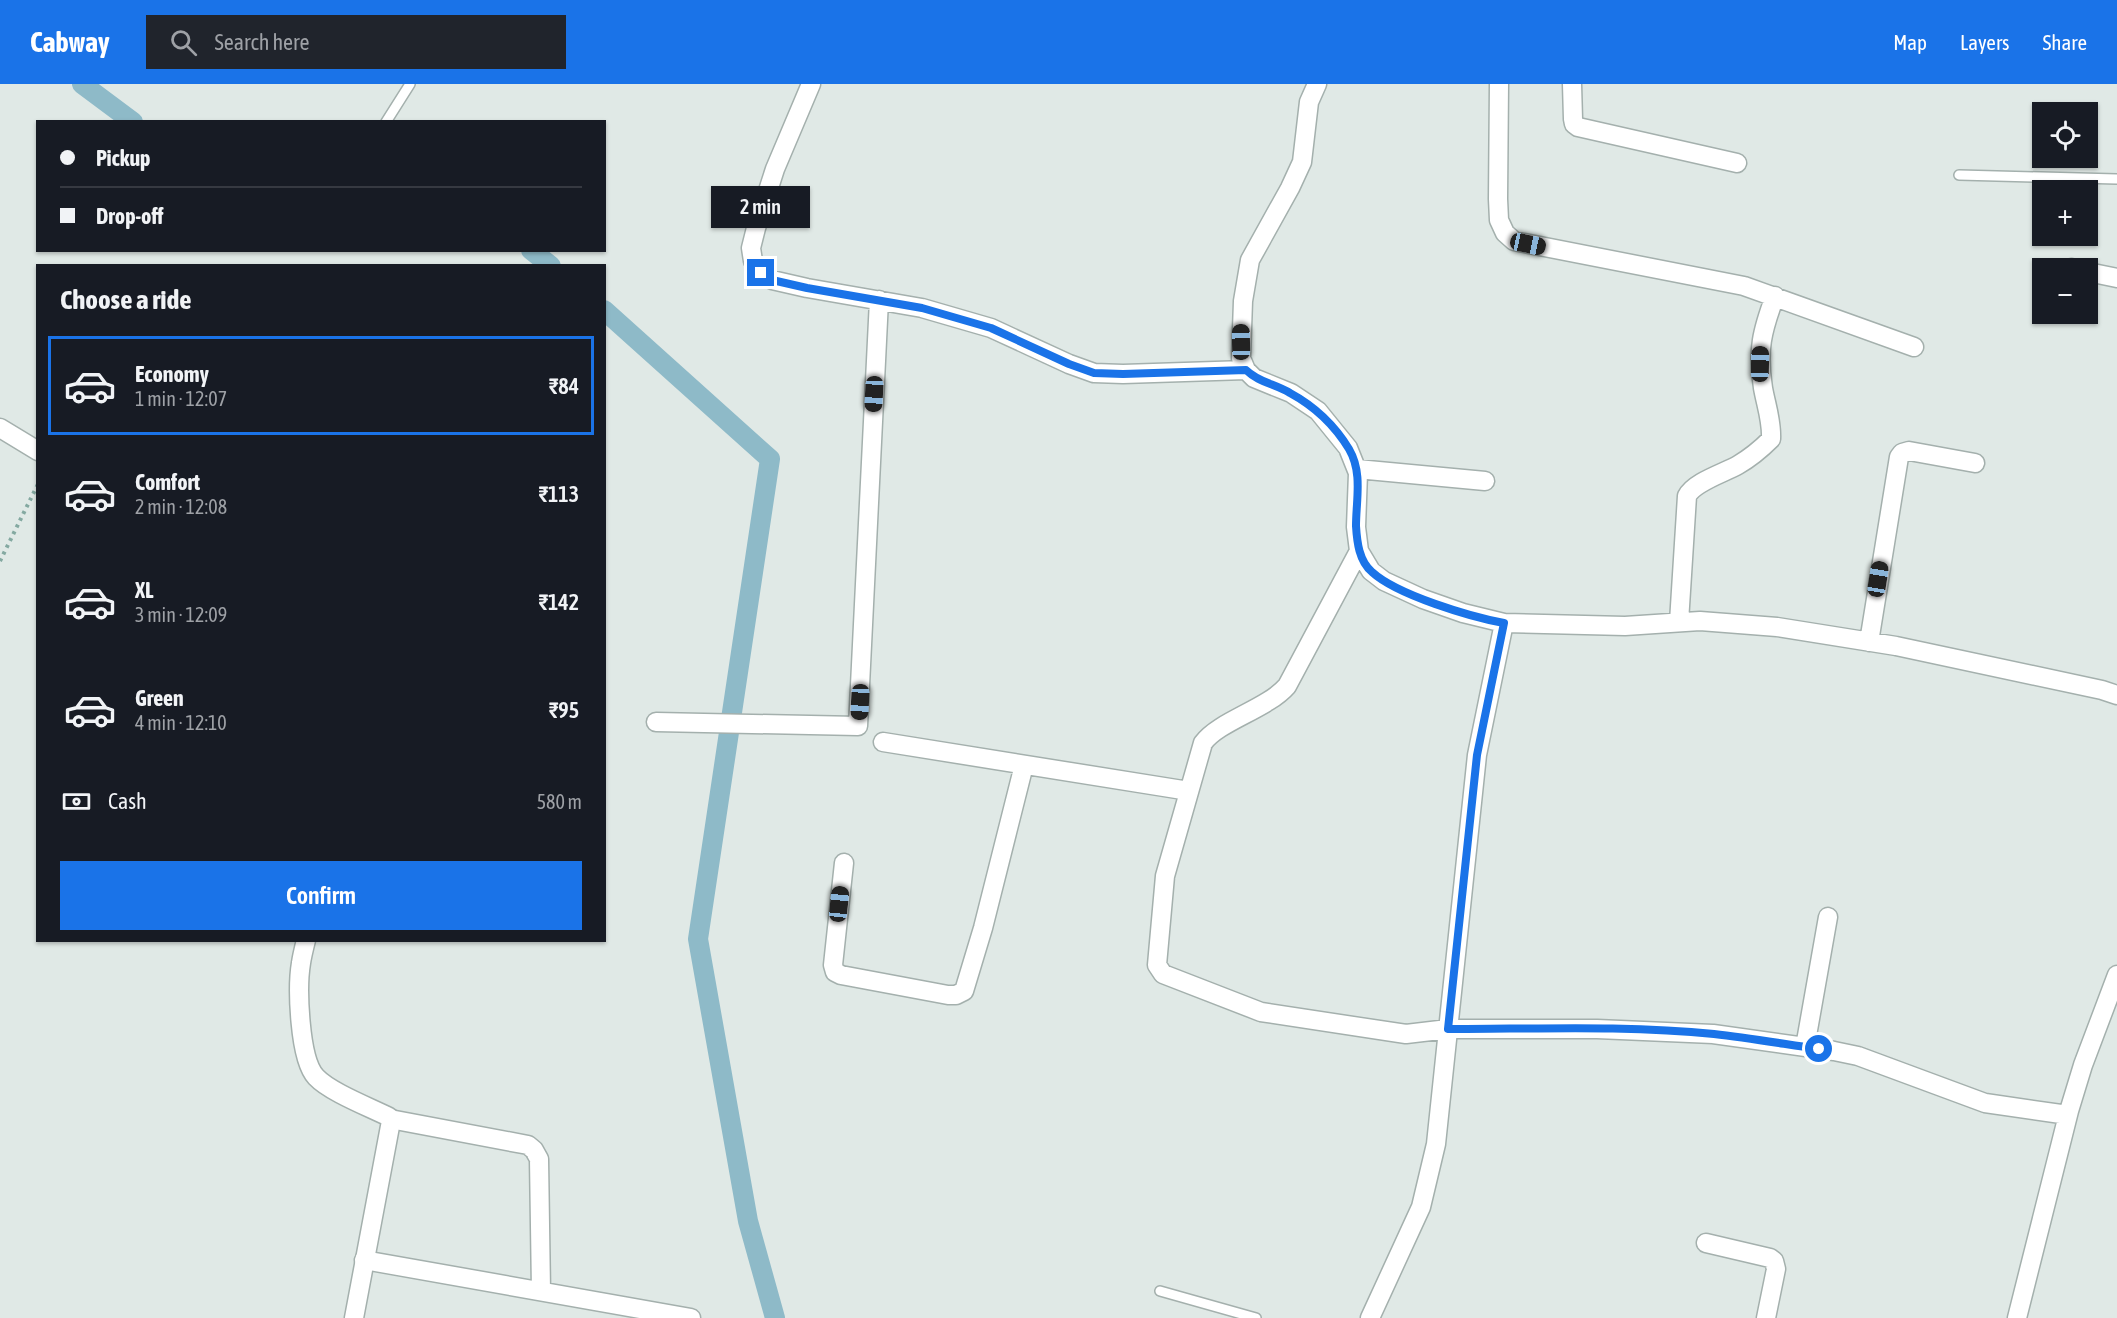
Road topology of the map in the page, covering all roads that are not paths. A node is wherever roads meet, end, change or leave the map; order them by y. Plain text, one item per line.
1 (410, 84) edge
2 (810, 84) edge
3 (1317, 84) edge
4 (1499, 84) edge
5 (1572, 84) edge
6 (387, 120) edge
7 (1737, 163) dead end
8 (1959, 175) dead end
9 (2117, 179) edge
10 (2098, 274) edge
11 (2117, 278) edge
12 (1775, 296) junction
13 (879, 300) junction
14 (1914, 347) dead end
15 (1246, 370) junction
16 (0, 428) edge
17 (36, 450) edge
18 (1975, 463) dead end
19 (1357, 469) junction
20 (1485, 481) dead end
21 (1359, 551) junction
22 (1678, 622) junction
23 (1504, 623) junction
24 (1869, 642) junction
25 (2117, 695) edge
26 (656, 722) dead end
27 (883, 742) dead end
28 (1024, 765) junction
29 (1189, 791) junction
30 (844, 863) dead end
31 (1828, 917) dead end
32 (306, 942) edge
33 (2117, 975) edge
34 (1448, 1029) junction
35 (1804, 1047) junction
36 (2068, 1115) junction
37 (390, 1119) junction
38 (1706, 1243) dead end
39 (364, 1260) junction
40 (541, 1292) junction
41 (1160, 1292) dead end
42 (683, 1317) edge
43 (354, 1318) edge
44 (1256, 1318) edge
45 (1370, 1318) edge
46 (1766, 1318) edge
47 (2017, 1318) edge

1 - 6 lane
2 - 13 street
3 - 15 street
4 - 12 street
5 - 7 street
8 - 9 lane
10 - 11 street
12 - 14 street
12 - 22 street
13 - 15 street
13 - 26 street
15 - 19 street
16 - 17 street
18 - 24 street
19 - 20 street
19 - 21 street
21 - 23 street
21 - 29 street
22 - 23 street
22 - 24 street
23 - 34 street
24 - 25 street
27 - 28 street
28 - 29 street
28 - 30 street
29 - 34 street
31 - 35 street
32 - 37 street
33 - 36 street
34 - 35 street
34 - 45 street
35 - 36 street
36 - 47 street
37 - 39 street
37 - 40 street
38 - 46 street
39 - 40 street
39 - 43 street
40 - 42 street
41 - 44 lane

